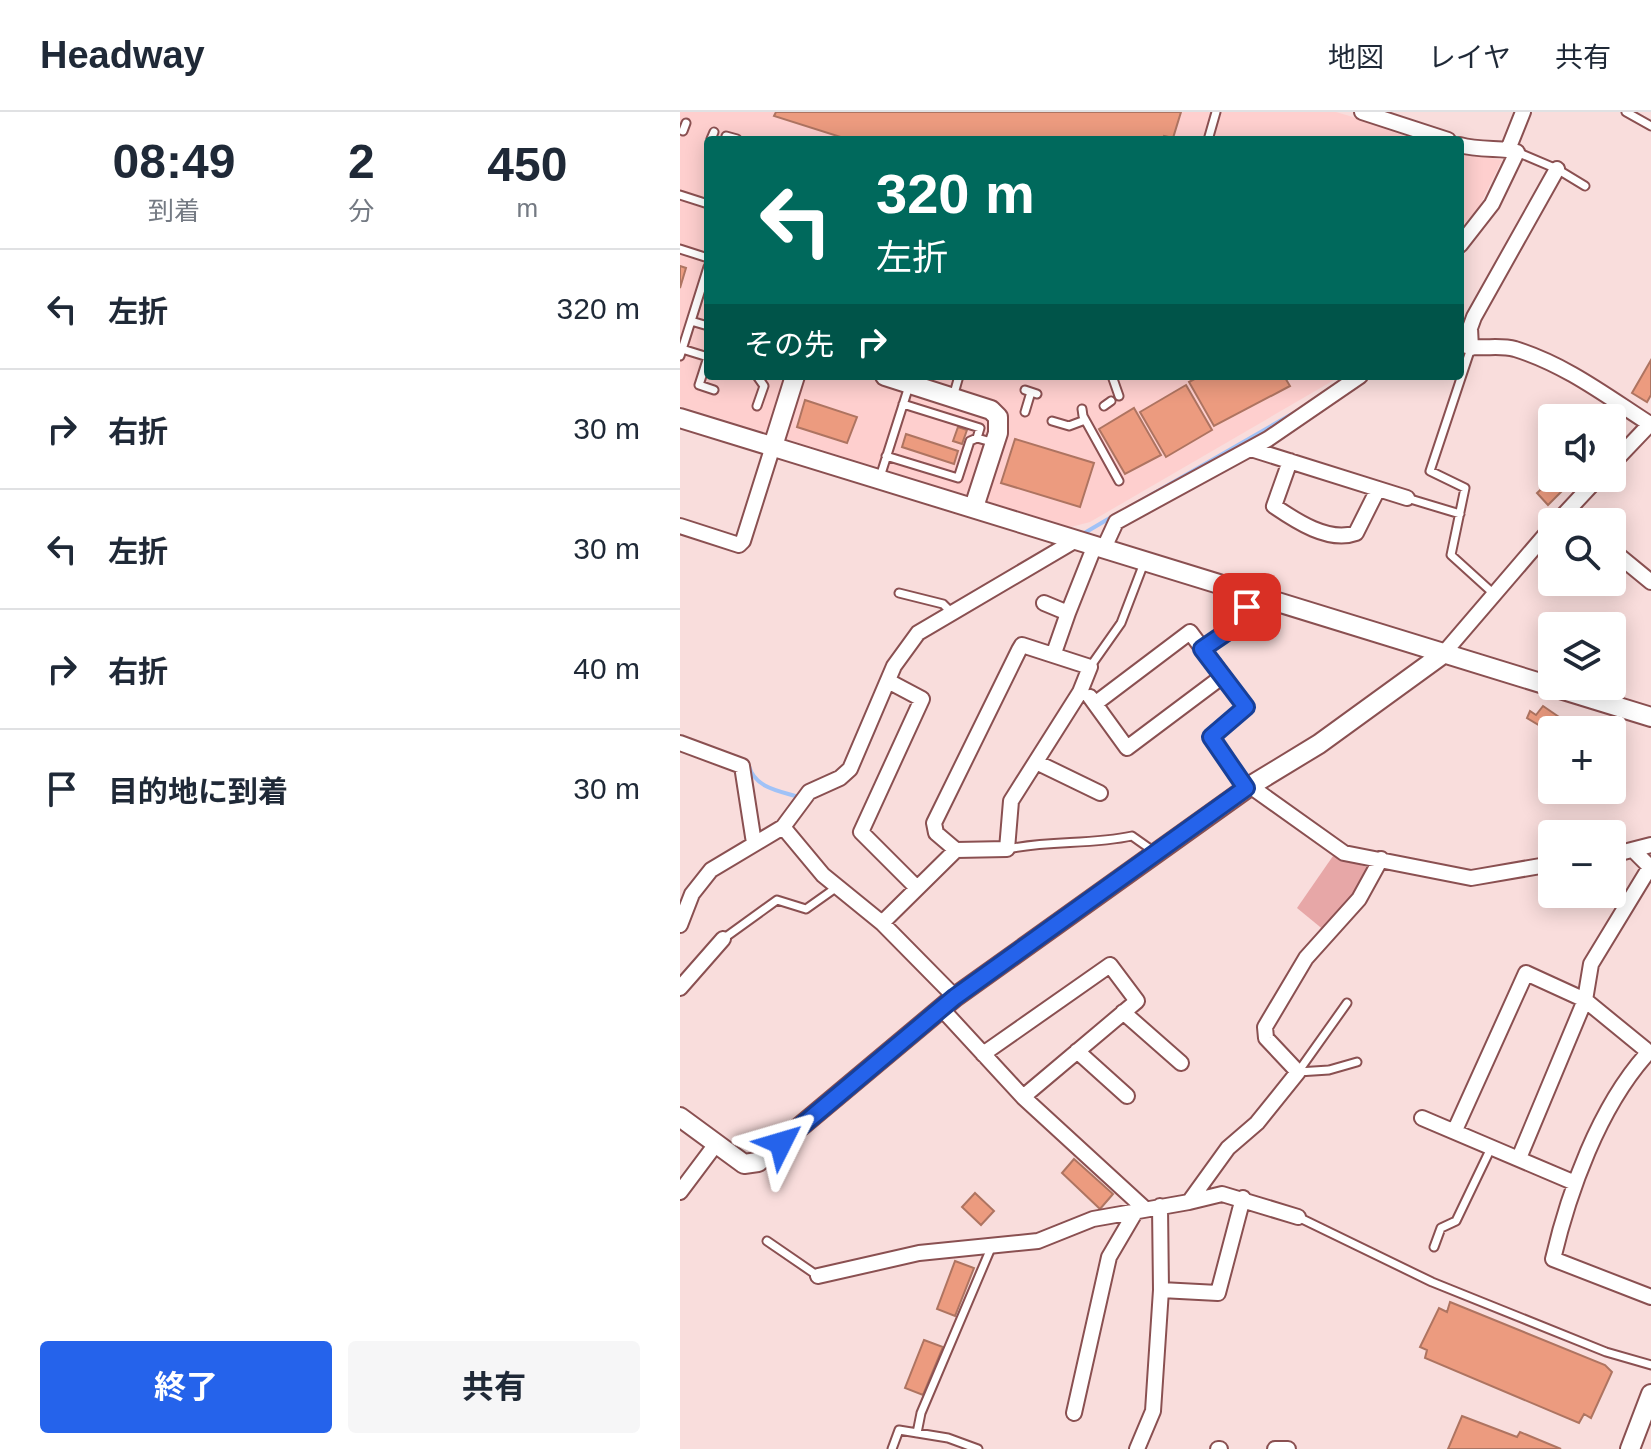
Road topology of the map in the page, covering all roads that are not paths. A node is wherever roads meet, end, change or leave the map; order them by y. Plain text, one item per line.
1 (1216, 112) edge
2 (1362, 112) edge
3 (1523, 112) edge
4 (1626, 112) edge
5 (1651, 126) edge
6 (1211, 136) edge
7 (1440, 136) edge
8 (1464, 146) edge
9 (1513, 149) junction
10 (1557, 169) junction
11 (1585, 186) dead end
12 (680, 195) edge
13 (704, 203) edge
14 (1464, 240) edge
15 (680, 249) edge
16 (704, 257) edge
17 (704, 291) edge
18 (691, 321) junction
19 (704, 325) edge
20 (1466, 346) edge
21 (681, 352) edge
22 (704, 356) edge
23 (704, 369) edge
24 (760, 380) edge
25 (794, 380) edge
26 (897, 380) edge
27 (958, 380) edge
28 (1112, 380) edge
29 (1354, 380) edge
30 (1456, 380) edge
31 (909, 384) junction
32 (714, 390) dead end
33 (1031, 392) dead end
34 (952, 398) junction
35 (1111, 401) dead end
36 (892, 404) dead end
37 (757, 406) dead end
38 (902, 406) junction
39 (1082, 409) dead end
40 (1025, 412) dead end
41 (680, 418) edge
42 (1085, 420) junction
43 (1052, 421) dead end
44 (1651, 423) edge
45 (986, 441) junction
46 (773, 446) junction
47 (1251, 449) junction
48 (1626, 449) edge
49 (886, 456) junction
50 (1290, 461) junction
51 (879, 478) junction
52 (1119, 481) dead end
53 (1378, 489) junction
54 (1585, 492) edge
55 (1407, 498) joint
56 (974, 507) junction
57 (1570, 508) edge
58 (1460, 514) junction
59 (680, 526) edge
60 (1076, 540) junction
61 (1538, 543) edge
62 (1099, 546) junction
63 (1145, 560) junction
64 (1626, 561) edge
65 (1651, 582) edge
66 (899, 593) dead end
67 (1494, 594) junction
68 (1251, 595) junction
69 (1044, 603) dead end
70 (952, 613) junction
71 (1068, 613) junction
72 (1202, 649) junction
73 (1054, 653) junction
74 (1443, 654) junction
75 (1090, 667) junction
76 (1223, 676) junction
77 (888, 681) junction
78 (1080, 692) junction
79 (1096, 703) junction
80 (1651, 717) edge
81 (680, 743) edge
82 (1036, 762) junction
83 (1248, 787) junction
84 (1100, 793) dead end
85 (783, 827) junction
86 (754, 843) junction
87 (1651, 845) edge
88 (1007, 849) junction
89 (956, 850) junction
90 (1635, 852) junction
91 (1626, 853) edge
92 (1157, 855) junction
93 (1381, 859) junction
94 (1538, 866) edge
95 (837, 887) junction
96 (916, 887) junction
97 (882, 923) junction
98 (680, 925) edge
99 (723, 939) joint
100 (680, 988) edge
101 (1585, 1000) junction
102 (948, 1002) junction
103 (1347, 1003) dead end
104 (1123, 1012) junction
105 (1077, 1051) junction
106 (983, 1054) junction
107 (1357, 1062) dead end
108 (1181, 1063) dead end
109 (1298, 1072) junction
110 (1127, 1096) dead end
111 (1023, 1097) junction
112 (680, 1117) edge
113 (1422, 1118) dead end
114 (1455, 1130) junction
115 (716, 1144) junction
116 (1492, 1146) junction
117 (1519, 1158) junction
118 (1575, 1183) junction
119 (680, 1192) edge
120 (1243, 1198) junction
121 (1189, 1202) junction
122 (1160, 1206) junction
123 (1140, 1210) junction
124 (1298, 1217) joint
125 (767, 1241) dead end
126 (1434, 1247) dead end
127 (991, 1248) junction
128 (818, 1276) joint
129 (1161, 1290) junction
130 (1651, 1297) edge
131 (1651, 1365) edge
132 (1651, 1394) edge
133 (1074, 1413) dead end
134 (917, 1433) junction
135 (892, 1449) edge
136 (978, 1449) edge
137 (1137, 1449) edge
138 (1275, 1449) edge
139 (1288, 1449) edge
140 (1630, 1449) edge

1 - 6 lane
2 - 7 street
3 - 9 street
4 - 5 lane
8 - 9 street
9 - 10 lane
9 - 14 street
10 - 11 lane
10 - 20 street
12 - 13 lane
15 - 16 lane
17 - 18 lane
18 - 19 lane
18 - 21 lane
20 - 44 street
21 - 22 lane
23 - 32 lane
24 - 37 lane
25 - 46 street
26 - 31 street
27 - 34 lane
28 - 35 lane
29 - 47 street
30 - 58 lane
31 - 34 street
31 - 38 lane
33 - 40 lane
34 - 45 street
36 - 38 lane
38 - 45 lane
38 - 49 lane
39 - 42 lane
41 - 46 street
42 - 43 lane
42 - 52 lane
44 - 48 street
45 - 49 lane
45 - 56 street
46 - 51 street
46 - 59 street
47 - 50 street
47 - 62 street
49 - 51 lane
50 - 53 street
50 - 53 street
51 - 56 street
53 - 55 street
54 - 57 street
55 - 58 lane
56 - 60 street
58 - 67 lane
60 - 62 street
60 - 70 street
61 - 67 street
62 - 63 street
62 - 71 street
63 - 68 street
63 - 75 lane
64 - 65 street
66 - 70 lane
67 - 74 street
68 - 72 street
68 - 74 street
69 - 71 street
70 - 77 street
71 - 73 street
72 - 76 street
72 - 79 street
73 - 75 street
73 - 89 street
74 - 80 street
74 - 83 street
75 - 78 street
76 - 79 street
76 - 83 street
77 - 85 street
77 - 96 street
78 - 79 street
78 - 82 street
81 - 86 street
82 - 84 street
82 - 88 street
83 - 92 street
83 - 93 street
85 - 86 street
85 - 95 street
86 - 98 street
87 - 90 street
88 - 89 street
88 - 92 lane
89 - 96 street
90 - 91 street
90 - 101 street
92 - 102 street
93 - 94 street
93 - 109 street
95 - 97 street
95 - 99 lane
96 - 97 street
97 - 102 street
99 - 100 street
101 - 114 street
101 - 117 street
101 - 118 street
102 - 106 street
102 - 115 street
103 - 109 lane
104 - 105 street
104 - 106 street
104 - 108 street
105 - 110 street
105 - 111 street
106 - 111 street
107 - 109 lane
109 - 121 street
111 - 123 street
112 - 115 street
113 - 114 street
114 - 116 street
115 - 119 street
116 - 117 street
116 - 126 lane
117 - 118 street
118 - 130 street
120 - 121 street
120 - 124 street
120 - 129 street
121 - 122 street
122 - 123 street
122 - 129 street
123 - 127 street
123 - 133 street
124 - 131 lane
125 - 128 lane
127 - 128 street
127 - 134 lane
129 - 137 street
132 - 140 street
134 - 135 lane
134 - 136 lane
138 - 139 street

